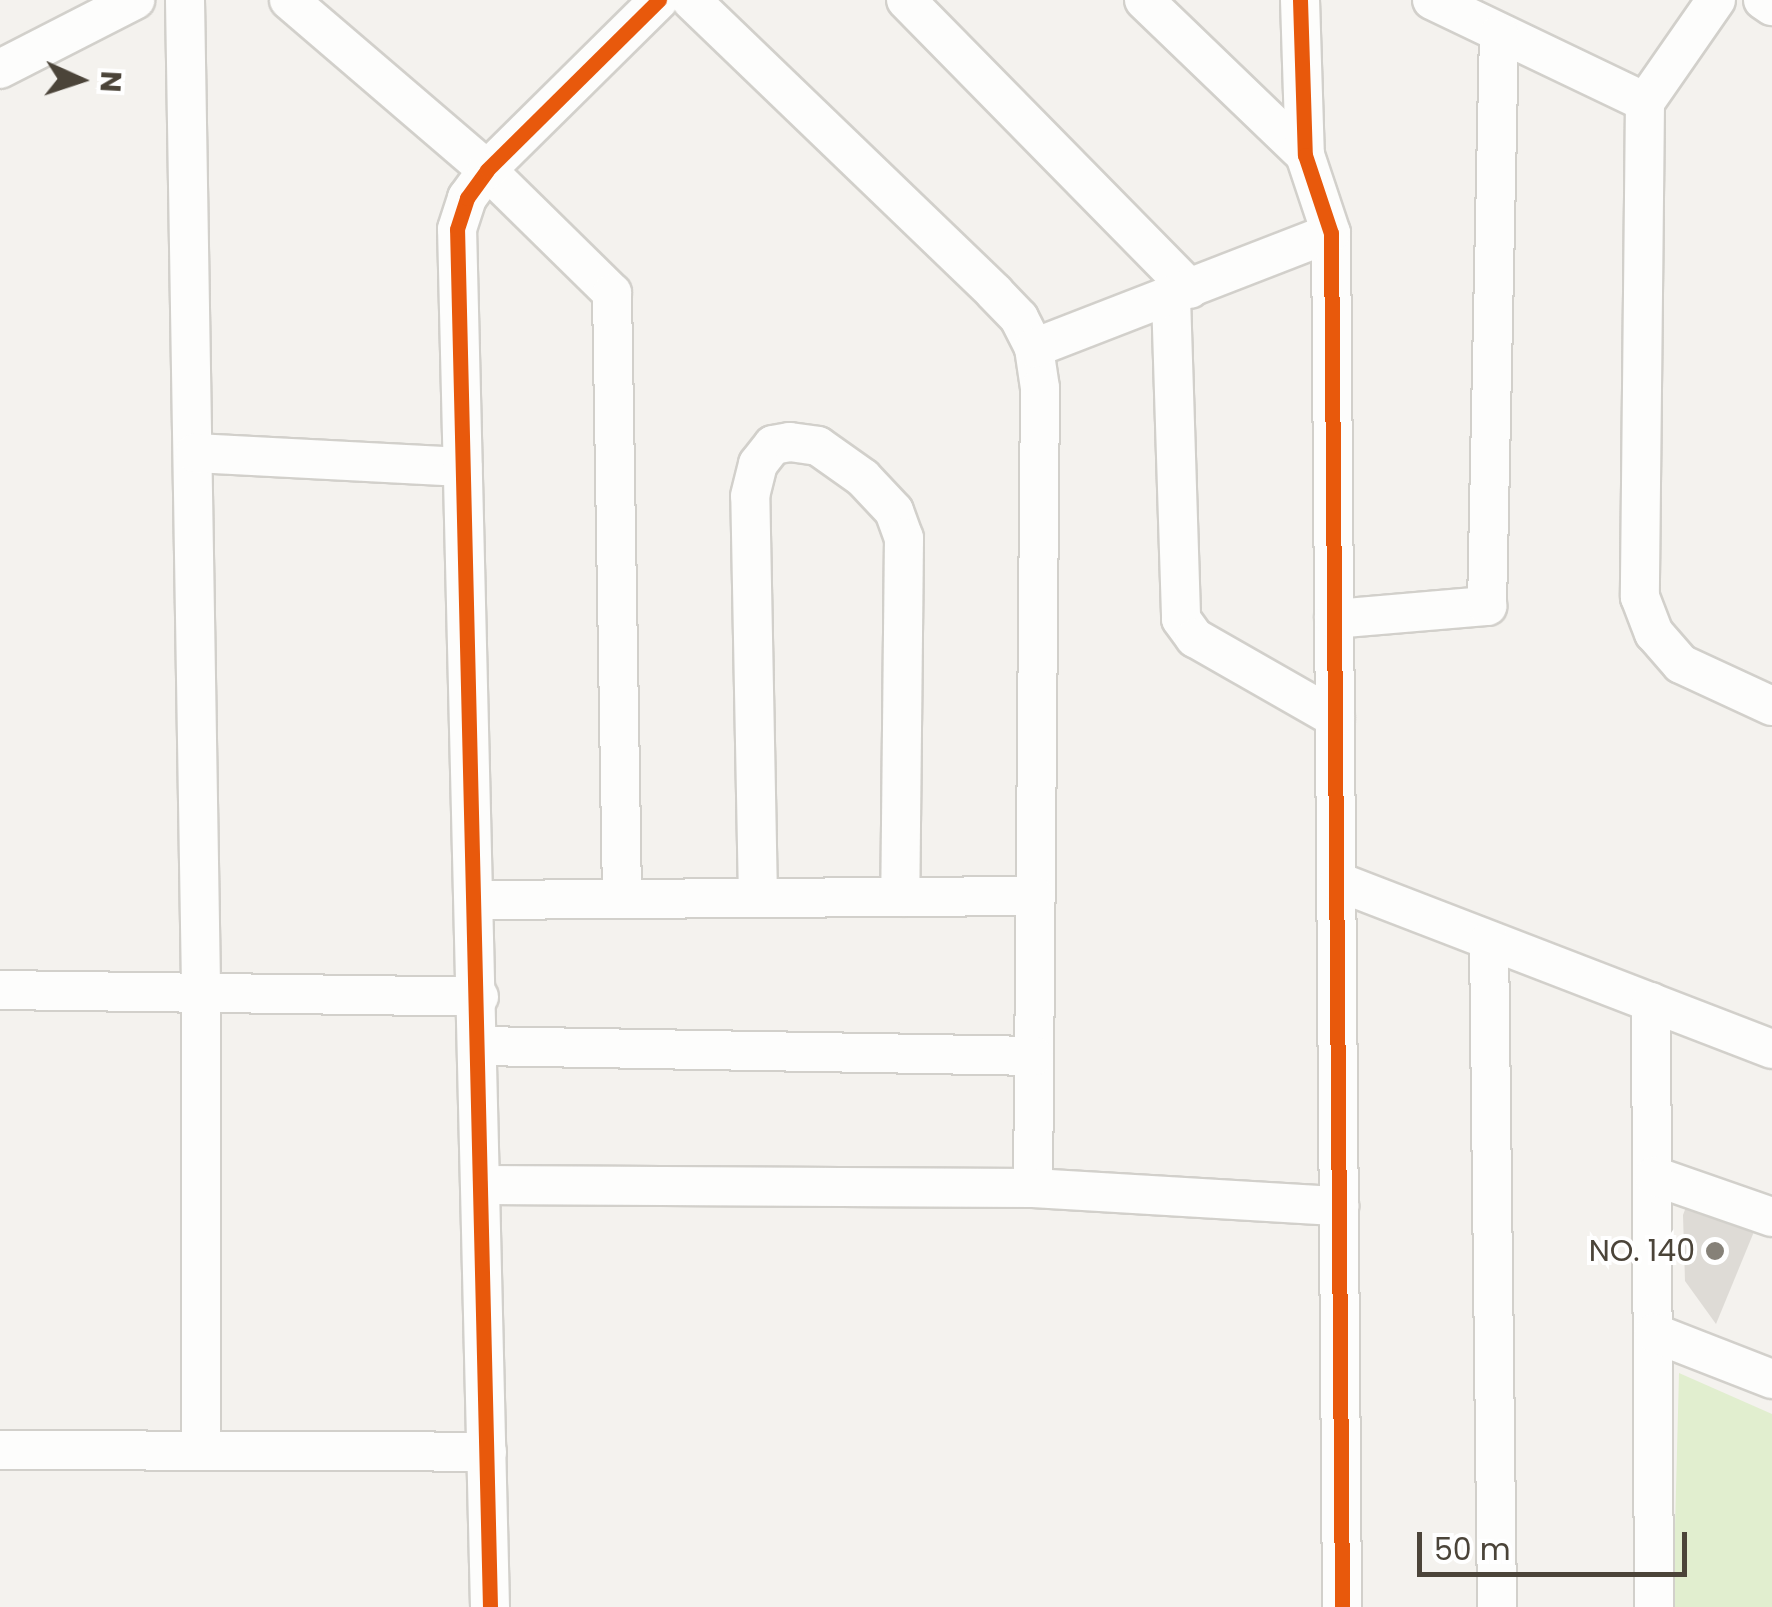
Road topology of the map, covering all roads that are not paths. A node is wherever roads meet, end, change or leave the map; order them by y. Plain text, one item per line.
1 (135, 0) edge
2 (185, 0) edge
3 (289, 0) edge
4 (659, 0) edge
5 (691, 0) edge
6 (906, 0) edge
7 (1144, 0) edge
8 (1300, 0) edge
9 (1432, 0) edge
10 (1716, 0) edge
11 (1763, 0) edge
12 (1772, 6) edge
13 (1499, 34) junction
14 (0, 69) edge
15 (1644, 102) junction
16 (1305, 155) junction
17 (488, 170) junction
18 (1332, 233) junction
19 (1180, 293) junction
20 (1034, 348) junction
21 (194, 454) junction
22 (463, 467) junction
23 (1334, 619) junction
24 (1772, 706) edge
25 (1335, 718) junction
26 (1340, 882) junction
27 (1036, 896) junction
28 (900, 897) junction
29 (758, 898) junction
30 (622, 899) junction
31 (477, 900) junction
32 (1489, 941) junction
33 (201, 989) junction
34 (0, 990) edge
35 (480, 998) junction
36 (1652, 1002) junction
37 (480, 1046) junction
38 (1772, 1049) edge
39 (1034, 1056) junction
40 (1654, 1176) junction
41 (483, 1185) junction
42 (1033, 1188) junction
43 (1339, 1206) junction
44 (1772, 1217) edge
45 (1654, 1333) junction
46 (1772, 1379) edge
47 (0, 1450) edge
48 (201, 1450) junction
49 (488, 1452) junction
50 (490, 1607) edge
51 (1342, 1607) edge
52 (1497, 1607) edge
53 (1654, 1607) edge

1 - 14 street
2 - 21 street
3 - 17 street
4 - 17 street
5 - 20 street
6 - 19 street
7 - 16 street
8 - 16 street
9 - 13 street
10 - 15 street
11 - 12 street
13 - 15 street
13 - 23 street
15 - 24 street
16 - 18 street
17 - 22 street
17 - 30 street
18 - 19 street
18 - 23 street
19 - 20 street
19 - 25 street
20 - 27 street
21 - 22 street
21 - 33 street
22 - 31 street
23 - 25 street
25 - 26 street
26 - 32 street
26 - 43 street
27 - 28 street
27 - 39 street
28 - 29 street
28 - 29 street
29 - 30 street
30 - 31 street
31 - 35 street
32 - 36 street
32 - 52 street
33 - 34 street
33 - 35 street
33 - 48 street
35 - 37 street
36 - 38 street
36 - 40 street
37 - 39 street
37 - 41 street
39 - 42 street
40 - 44 street
40 - 45 street
41 - 42 street
41 - 49 street
42 - 43 street
43 - 51 street
45 - 46 street
45 - 53 street
47 - 48 street
48 - 49 street
49 - 50 street

